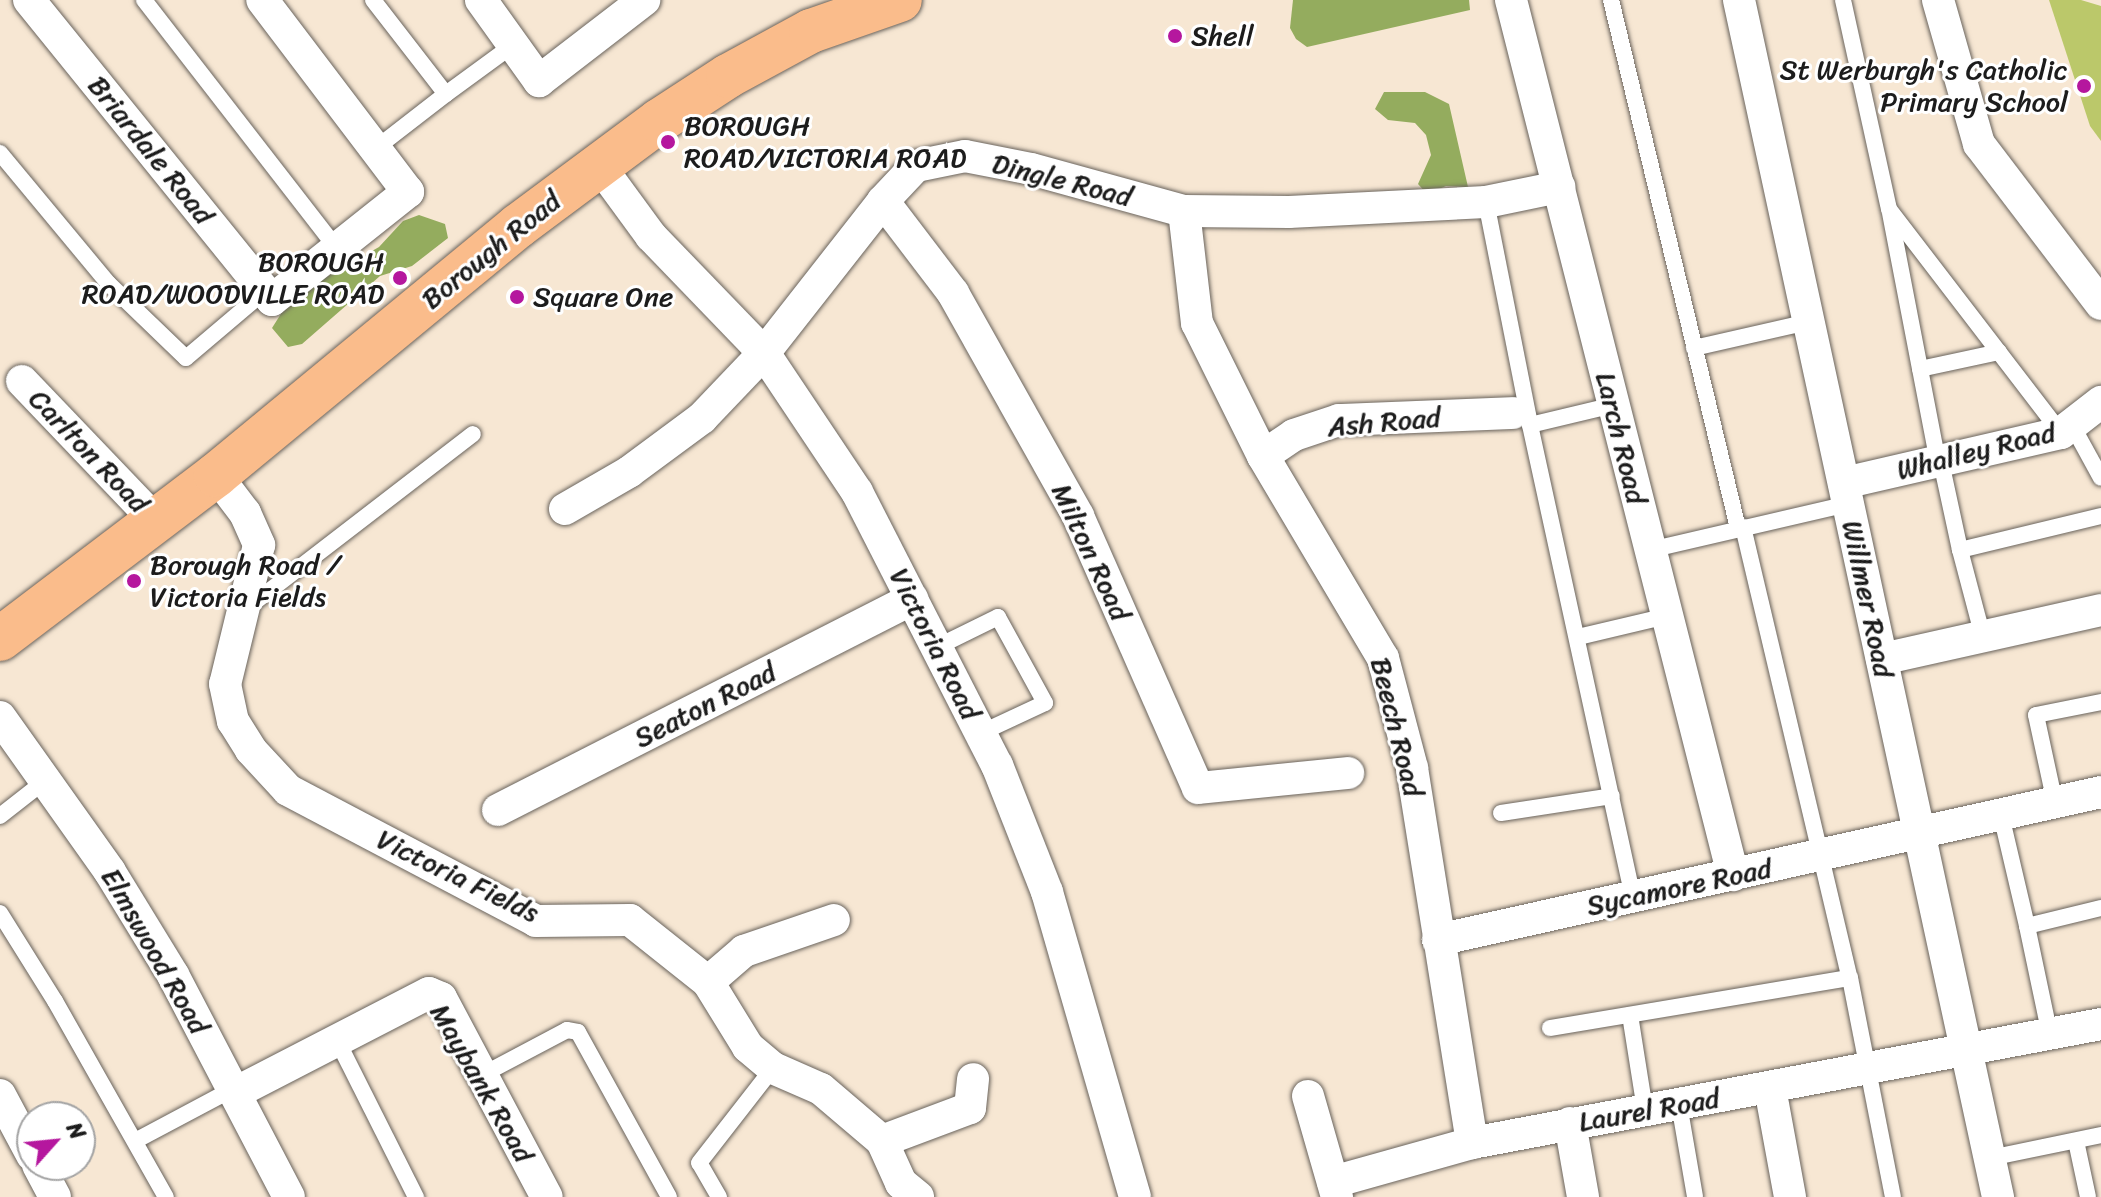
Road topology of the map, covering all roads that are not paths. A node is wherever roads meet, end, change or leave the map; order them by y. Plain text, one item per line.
1 (29, 0) edge
2 (144, 0) edge
3 (262, 0) edge
4 (373, 0) edge
5 (481, 0) edge
6 (900, 0) edge
7 (1511, 0) edge
8 (1611, 0) edge
9 (1739, 0) edge
10 (1843, 0) edge
11 (1938, 0) edge
12 (629, 4) edge
13 (513, 45) junction
14 (446, 94) junction
15 (375, 149) junction
16 (0, 153) edge
17 (599, 165) junction
18 (1559, 187) junction
19 (883, 201) junction
20 (1486, 202) junction
21 (1889, 209) junction
22 (1184, 211) junction
23 (337, 249) junction
24 (269, 295) junction
25 (2101, 304) edge
26 (1808, 322) junction
27 (1694, 348) junction
28 (1999, 352) junction
29 (764, 353) junction
30 (1920, 369) junction
31 (22, 381) dead end
32 (2101, 402) edge
33 (1613, 405) junction
34 (1522, 419) junction
35 (2066, 429) junction
36 (473, 434) dead end
37 (1263, 456) junction
38 (1940, 463) junction
39 (216, 475) junction
40 (2101, 478) edge
41 (1846, 494) junction
42 (565, 509) dead end
43 (2101, 516) edge
44 (156, 521) junction
45 (1740, 528) junction
46 (1650, 550) junction
47 (1960, 550) junction
48 (912, 599) junction
49 (2101, 610) edge
50 (242, 611) junction
51 (1667, 616) junction
52 (1578, 637) junction
53 (1983, 637) junction
54 (0, 639) edge
55 (937, 647) junction
56 (1882, 659) junction
57 (2101, 702) edge
58 (0, 717) edge
59 (981, 733) junction
60 (1348, 773) dead end
61 (46, 780) junction
62 (2101, 792) edge
63 (1612, 796) junction
64 (2055, 803) junction
65 (498, 810) dead end
66 (1501, 813) dead end
67 (2001, 815) junction
68 (0, 816) edge
69 (1919, 833) junction
70 (1820, 855) junction
71 (1733, 875) junction
72 (1633, 897) junction
73 (2101, 908) edge
74 (0, 913) edge
75 (834, 920) dead end
76 (2027, 926) junction
77 (1438, 940) junction
78 (1850, 978) junction
79 (708, 982) junction
80 (1630, 1015) junction
81 (2101, 1024) edge
82 (1550, 1028) dead end
83 (2050, 1035) junction
84 (338, 1042) junction
85 (1967, 1052) junction
86 (773, 1068) junction
87 (1869, 1070) junction
88 (482, 1075) junction
89 (973, 1079) dead end
90 (1770, 1088) junction
91 (234, 1091) junction
92 (1308, 1096) dead end
93 (1679, 1104) junction
94 (3, 1109) edge
95 (1645, 1110) junction
96 (1570, 1123) junction
97 (16, 1130) edge
98 (2101, 1135) edge
99 (135, 1141) junction
100 (882, 1141) junction
101 (2076, 1141) junction
102 (1472, 1143) junction
103 (1990, 1158) junction
104 (1335, 1190) edge
105 (166, 1197) edge
106 (289, 1197) edge
107 (416, 1197) edge
108 (547, 1197) edge
109 (669, 1197) edge
110 (719, 1197) edge
111 (918, 1197) edge
112 (1135, 1197) edge
113 (1583, 1197) edge
114 (1695, 1197) edge
115 (1790, 1197) edge
116 (1893, 1197) edge
117 (1998, 1197) edge
118 (2088, 1197) edge

1 - 24 street, Briardale Road
2 - 23 lane
3 - 15 street
4 - 14 lane
5 - 13 street
6 - 17 highway, Borough Road
7 - 18 street, Larch Road
8 - 27 lane
9 - 26 street, Willmer Road
10 - 21 lane
11 - 25 street
12 - 13 street
13 - 14 lane
14 - 15 lane
15 - 23 street
16 - 24 lane
17 - 29 street, Victoria Road
17 - 39 highway, Borough Road
18 - 20 street, Dingle Road
18 - 33 street, Larch Road
19 - 22 street, Dingle Road
19 - 29 street, Dingle Road
19 - 60 street, Milton Road
20 - 22 street, Dingle Road
20 - 34 lane
21 - 28 lane
21 - 30 lane
22 - 37 street, Beech Road
23 - 24 street
26 - 27 lane
26 - 41 street, Willmer Road
27 - 45 lane
28 - 30 lane
28 - 35 lane
29 - 42 street, Dingle Road
29 - 48 street, Victoria Road
30 - 38 lane
31 - 44 street, Carlton Road
32 - 35 street, Whalley Road
33 - 34 lane
33 - 46 street, Larch Road
34 - 37 street, Ash Road
34 - 52 lane
35 - 38 street, Whalley Road
35 - 40 lane
36 - 50 lane
37 - 77 street, Beech Road
38 - 41 street, Whalley Road
38 - 47 lane
39 - 44 highway, Borough Road
39 - 50 street, Victoria Fields
41 - 45 lane
41 - 56 street, Willmer Road
43 - 47 lane
44 - 54 highway, Borough Road
45 - 46 lane
45 - 70 lane
46 - 51 street, Larch Road
47 - 53 lane
48 - 55 street, Victoria Road
48 - 65 street, Seaton Road
49 - 53 street
50 - 79 street, Victoria Fields
51 - 52 lane
51 - 71 street, Larch Road
52 - 63 lane
53 - 56 street
55 - 59 street, Victoria Road
55 - 59 lane
56 - 69 street, Willmer Road
57 - 64 lane
58 - 61 street, Elmswood Road
59 - 112 street, Victoria Road
61 - 68 lane
61 - 91 street, Elmswood Road
62 - 64 street, Sycamore Road
63 - 66 lane
63 - 72 lane
64 - 67 street, Sycamore Road
67 - 69 street, Sycamore Road
67 - 76 lane
69 - 70 street, Sycamore Road
69 - 85 street, Willmer Road
70 - 71 street, Sycamore Road
70 - 78 lane
71 - 72 street, Sycamore Road
72 - 77 street, Sycamore Road
73 - 76 lane
74 - 99 lane
75 - 79 street
76 - 83 lane
77 - 102 street, Beech Road
78 - 80 lane
78 - 87 lane
79 - 86 street, Victoria Fields
80 - 82 lane
80 - 95 lane
81 - 83 street, Laurel Road
83 - 85 street, Laurel Road
84 - 88 street, Maybank Road
84 - 91 street, Maybank Road
84 - 107 lane
85 - 87 street, Laurel Road
85 - 103 street, Willmer Road
86 - 100 street, Victoria Fields
86 - 110 lane
87 - 90 street, Laurel Road
87 - 116 lane
88 - 108 street, Maybank Road
88 - 109 lane
89 - 100 street
90 - 93 street, Laurel Road
90 - 115 street
91 - 99 lane
91 - 106 street, Elmswood Road
92 - 104 street
93 - 95 street, Laurel Road
93 - 114 lane
94 - 97 street
95 - 96 street, Laurel Road
96 - 102 street, Laurel Road
96 - 113 street
98 - 101 lane
99 - 105 lane
100 - 111 street, Victoria Fields
101 - 103 lane
101 - 118 lane
102 - 104 street, Laurel Road
103 - 117 street, Willmer Road

